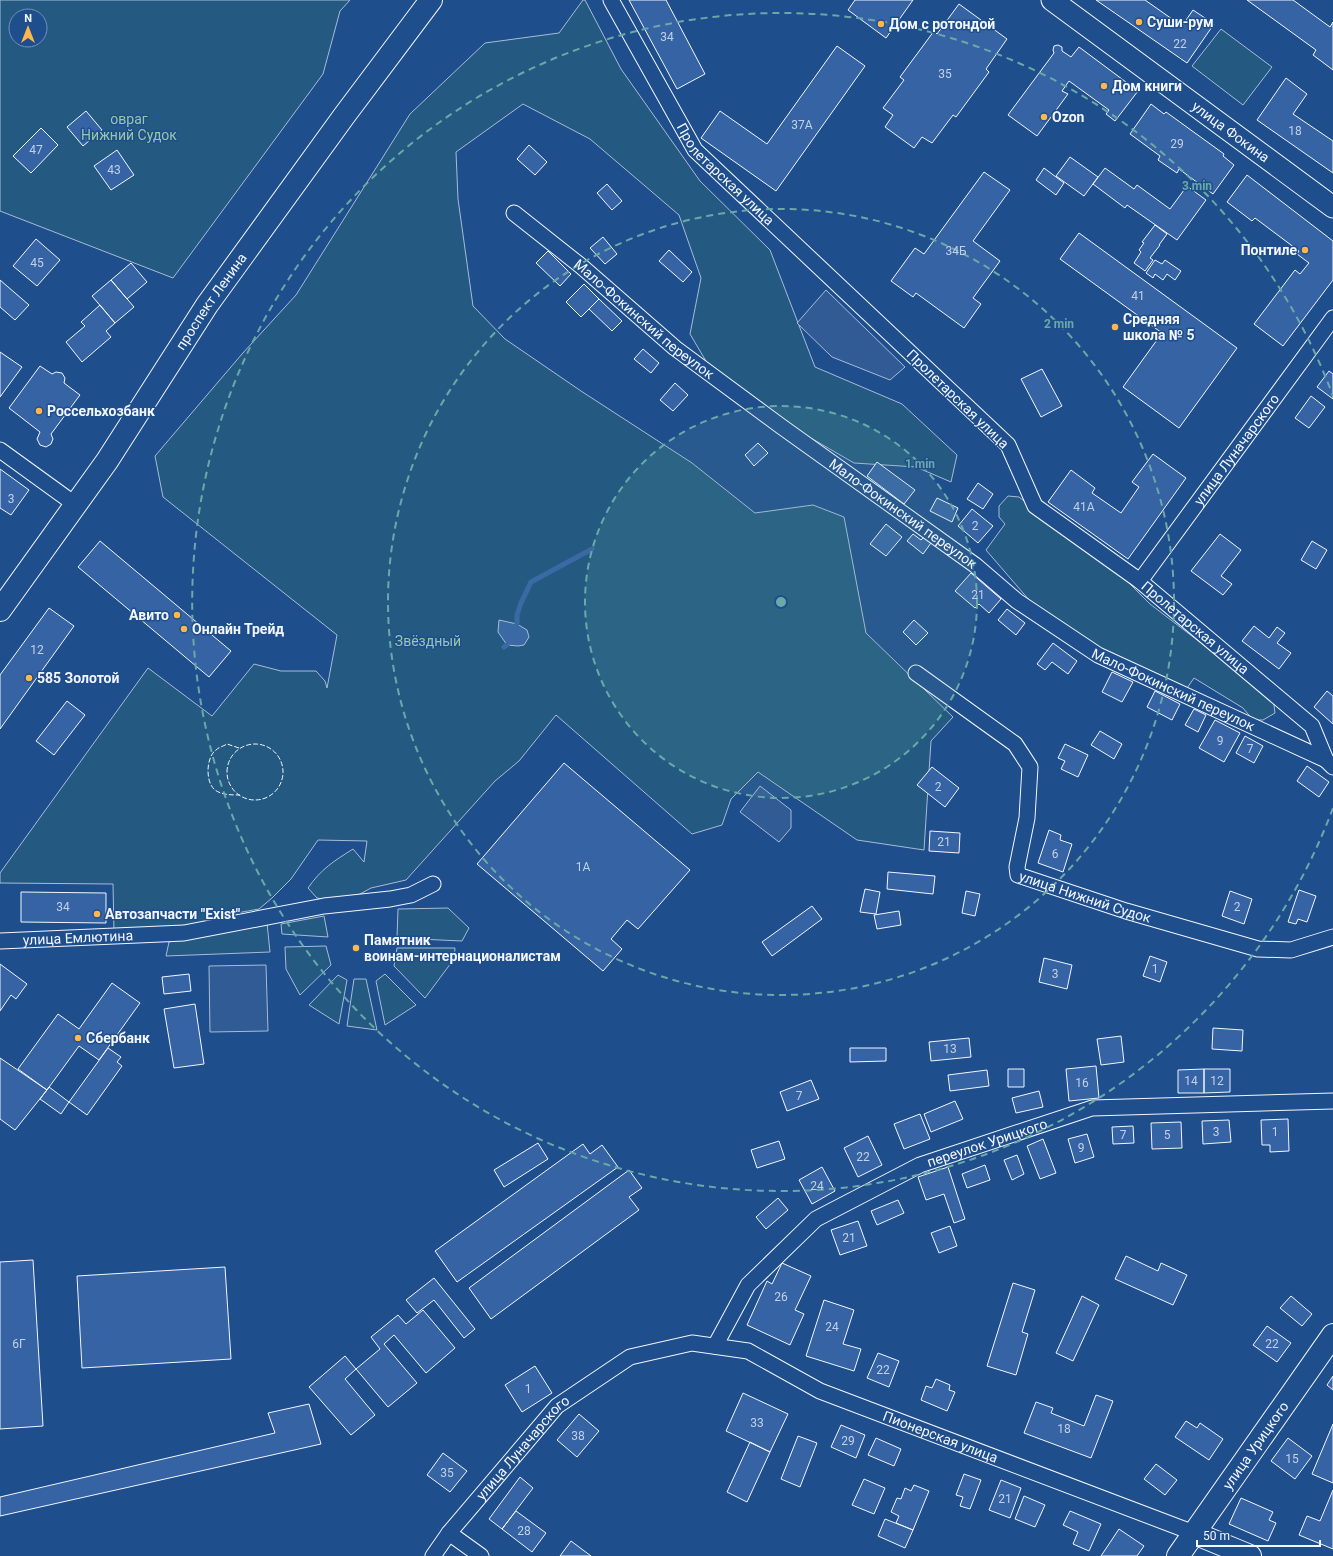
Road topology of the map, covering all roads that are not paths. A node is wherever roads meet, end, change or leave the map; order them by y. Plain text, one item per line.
1 (431, 0) edge
2 (611, 0) edge
3 (1052, 0) edge
4 (1333, 206) edge
5 (514, 213) dead end
6 (1333, 318) edge
7 (0, 450) edge
8 (76, 505) junction
9 (1140, 581) junction
10 (0, 610) edge
11 (916, 673) dead end
12 (1330, 763) edge
13 (433, 884) dead end
14 (1333, 937) edge
15 (0, 941) edge
16 (1333, 1101) edge
17 (1333, 1335) edge
18 (715, 1346) junction
19 (630, 1357) joint
20 (1194, 1533) junction
21 (449, 1534) junction
22 (433, 1556) edge
23 (481, 1556) edge
24 (1178, 1556) edge
25 (1250, 1556) edge

1 - 8 main road, проспект Ленина
2 - 9 street, Пролетарская улица
3 - 4 main road, улица Фокина
5 - 12 street, Мало-Фокинский переулок
6 - 9 street, улица Луначарского
7 - 8 street
8 - 10 main road, проспект Ленина
9 - 12 street, Пролетарская улица
11 - 14 street, улица Нижний Судок
13 - 15 street, улица Емлютина
16 - 18 street, переулок Урицкого
17 - 20 main road, улица Урицкого
18 - 19 street, Пионерская улица
18 - 20 street, Пионерская улица
19 - 21 street, улица Луначарского
20 - 24 main road, улица Урицкого
20 - 25 main road, Пионерская улица
21 - 22 street, улица Луначарского
21 - 23 street

